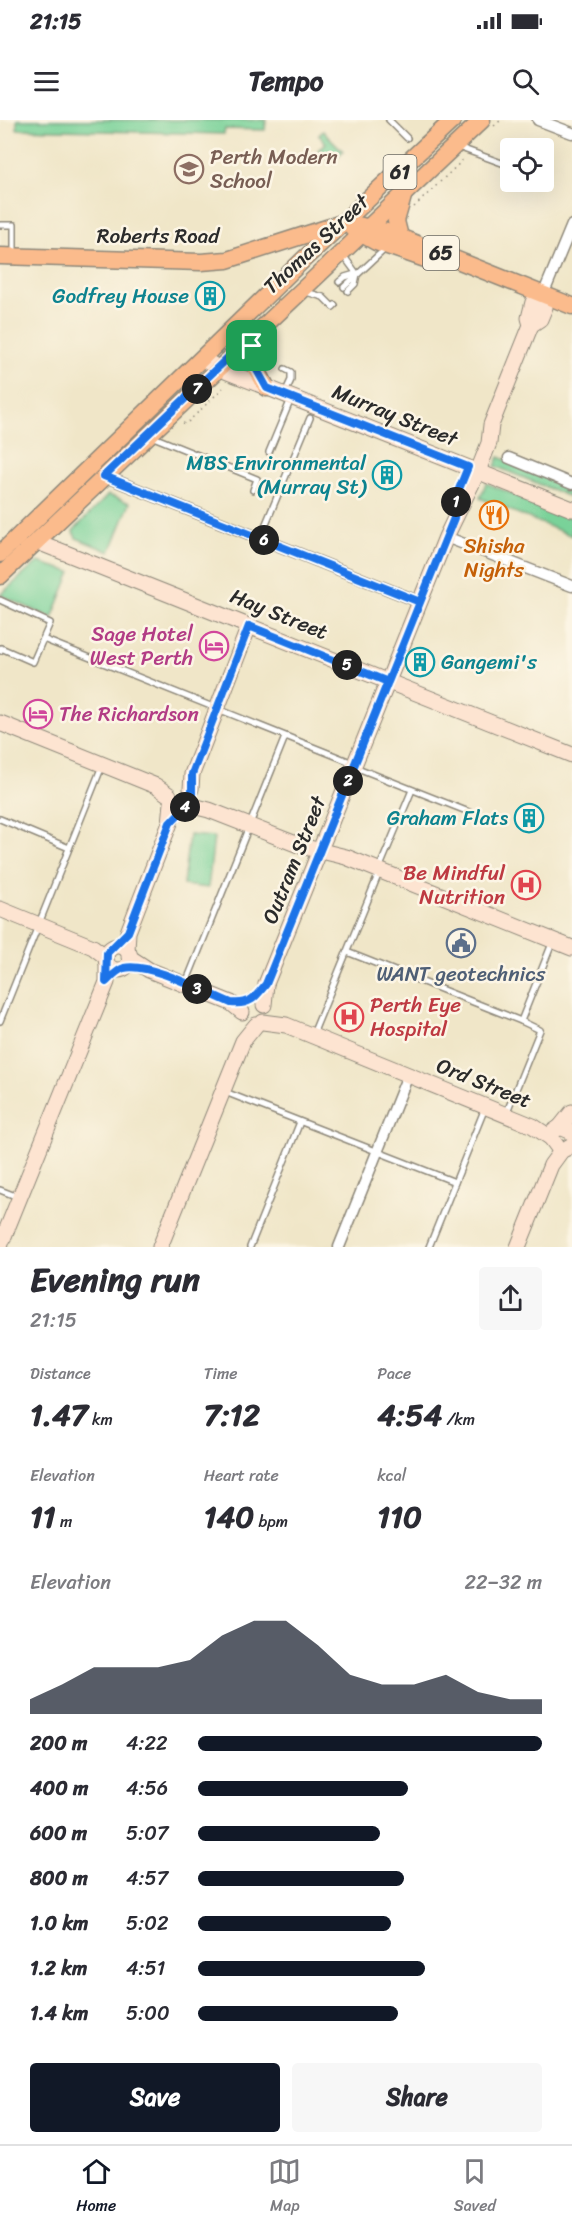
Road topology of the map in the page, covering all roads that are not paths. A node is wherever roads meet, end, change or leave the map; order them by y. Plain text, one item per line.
1 (389, 120) edge
2 (453, 120) edge
3 (538, 120) edge
4 (486, 125) edge
5 (572, 133) edge
6 (406, 138) dead end
7 (454, 146) junction
8 (500, 162) edge
9 (404, 192) junction
10 (345, 222) junction
11 (0, 225) edge
12 (572, 225) edge
13 (364, 230) junction
14 (395, 242) junction
15 (276, 246) junction
16 (341, 251) junction
17 (7, 256) edge
18 (304, 259) junction
19 (357, 274) junction
20 (301, 289) junction
21 (541, 301) junction
22 (331, 303) dead end
23 (572, 306) edge
24 (572, 318) edge
25 (256, 331) junction
26 (203, 359) junction
27 (218, 368) junction
28 (285, 369) dead end
29 (267, 388) junction
30 (288, 396) junction
31 (310, 418) dead end
32 (150, 435) junction
33 (269, 452) dead end
34 (509, 458) dead end
35 (473, 469) junction
36 (104, 476) junction
37 (572, 484) edge
38 (253, 490) dead end
39 (572, 509) edge
40 (0, 534) edge
41 (18, 537) junction
42 (446, 537) junction
43 (260, 538) junction
44 (38, 542) junction
45 (0, 554) edge
46 (0, 576) edge
47 (572, 586) edge
48 (0, 600) edge
49 (420, 602) junction
50 (249, 626) junction
51 (43, 639) junction
52 (0, 651) edge
53 (388, 682) junction
54 (216, 710) junction
55 (0, 723) edge
56 (285, 737) junction
57 (572, 755) edge
58 (103, 765) junction
59 (355, 765) junction
60 (412, 790) junction
61 (183, 793) junction
62 (479, 816) dead end
63 (0, 819) edge
64 (249, 826) junction
65 (69, 848) junction
66 (320, 850) junction
67 (379, 870) junction
68 (0, 909) edge
69 (38, 925) junction
70 (553, 940) junction
71 (572, 948) edge
72 (347, 952) junction
73 (115, 956) junction
74 (185, 984) junction
75 (251, 1011) junction
76 (0, 1021) edge
77 (521, 1021) junction
78 (312, 1036) junction
79 (408, 1075) junction
80 (223, 1091) junction
81 (485, 1107) junction
82 (572, 1112) edge
83 (506, 1115) junction
84 (300, 1122) junction
85 (565, 1137) edge
86 (378, 1151) junction
87 (455, 1182) junction
88 (0, 1190) edge
89 (19, 1198) junction
90 (0, 1246) edge
91 (160, 1247) edge
92 (250, 1247) edge
93 (339, 1247) edge
94 (429, 1247) edge
95 (518, 1247) edge

1 - 6 lane
2 - 10 main road, Thomas Street / 61
3 - 5 street
4 - 7 main road, Thomas Street / 61
7 - 8 lane
7 - 9 main road, Thomas Street / 61
9 - 13 main road, Thomas Street / 61
9 - 14 main road
10 - 13 main road, 65
10 - 15 main road, Roberts Road / 65
10 - 18 main road, Thomas Street / 61
11 - 17 lane
12 - 21 street
13 - 14 main road, 65
13 - 16 main road, Thomas Street / 61
14 - 19 lane
14 - 21 main road, 65
15 - 17 main road, Roberts Road / 65
15 - 18 main road
16 - 19 lane
16 - 20 main road, Thomas Street / 61
18 - 20 main road
18 - 26 main road, Thomas Street / 61
19 - 19 lane
20 - 22 lane
20 - 25 main road, Thomas Street / 61
21 - 23 main road, 65
21 - 24 main road, 65
21 - 35 street, Outram Street
25 - 27 main road, Thomas Street / 61
25 - 29 main road
26 - 27 street, Murray Street
26 - 41 main road, Thomas Street / 61
27 - 29 street, Murray Street
27 - 32 main road, Thomas Street / 61
28 - 30 lane
29 - 30 street, Murray Street
30 - 33 lane
30 - 35 street, Murray Street
31 - 43 lane
32 - 36 main road, Thomas Street / 61
32 - 38 lane
34 - 37 street
35 - 39 street, Murray Street
35 - 42 street, Outram Street
36 - 43 street
36 - 44 main road, Thomas Street / 61
40 - 41 main road, Hay Street
41 - 44 main road, Hay Street
41 - 45 main road, Thomas Street / 61
42 - 47 street
42 - 49 street, Outram Street
43 - 49 street
44 - 46 main road, Thomas Street / 61
44 - 50 street, Hay Street
48 - 51 lane
49 - 53 street, Outram Street
50 - 53 street, Hay Street
50 - 54 street
51 - 52 lane
51 - 54 lane
53 - 57 street, Hay Street
53 - 59 street, Outram Street
54 - 56 lane
54 - 61 street
55 - 58 street
56 - 59 lane
56 - 64 lane
58 - 61 street
58 - 65 lane
59 - 60 lane
59 - 66 street, Outram Street
60 - 62 lane
60 - 67 lane
61 - 64 street
61 - 73 street
63 - 65 lane
64 - 66 street
64 - 74 lane
65 - 69 lane
66 - 67 street
66 - 75 street, Outram Street
67 - 70 street
67 - 72 lane
68 - 69 street, Ord Street
69 - 73 street, Ord Street
69 - 76 lane
70 - 71 street
70 - 77 lane
72 - 77 lane
72 - 78 lane
73 - 74 street, Ord Street
73 - 89 street
74 - 75 street, Ord Street
75 - 78 street, Ord Street
75 - 80 street, Outram Street
77 - 83 lane
78 - 79 street, Ord Street
79 - 81 street, Ord Street
79 - 86 street
80 - 84 lane
80 - 91 street, Outram Street
81 - 83 street, Ord Street
81 - 87 lane
82 - 85 street
83 - 85 street, Ord Street
84 - 86 lane
84 - 92 lane
85 - 95 street
86 - 87 lane
86 - 93 street
87 - 94 lane
88 - 89 lane
89 - 90 street

